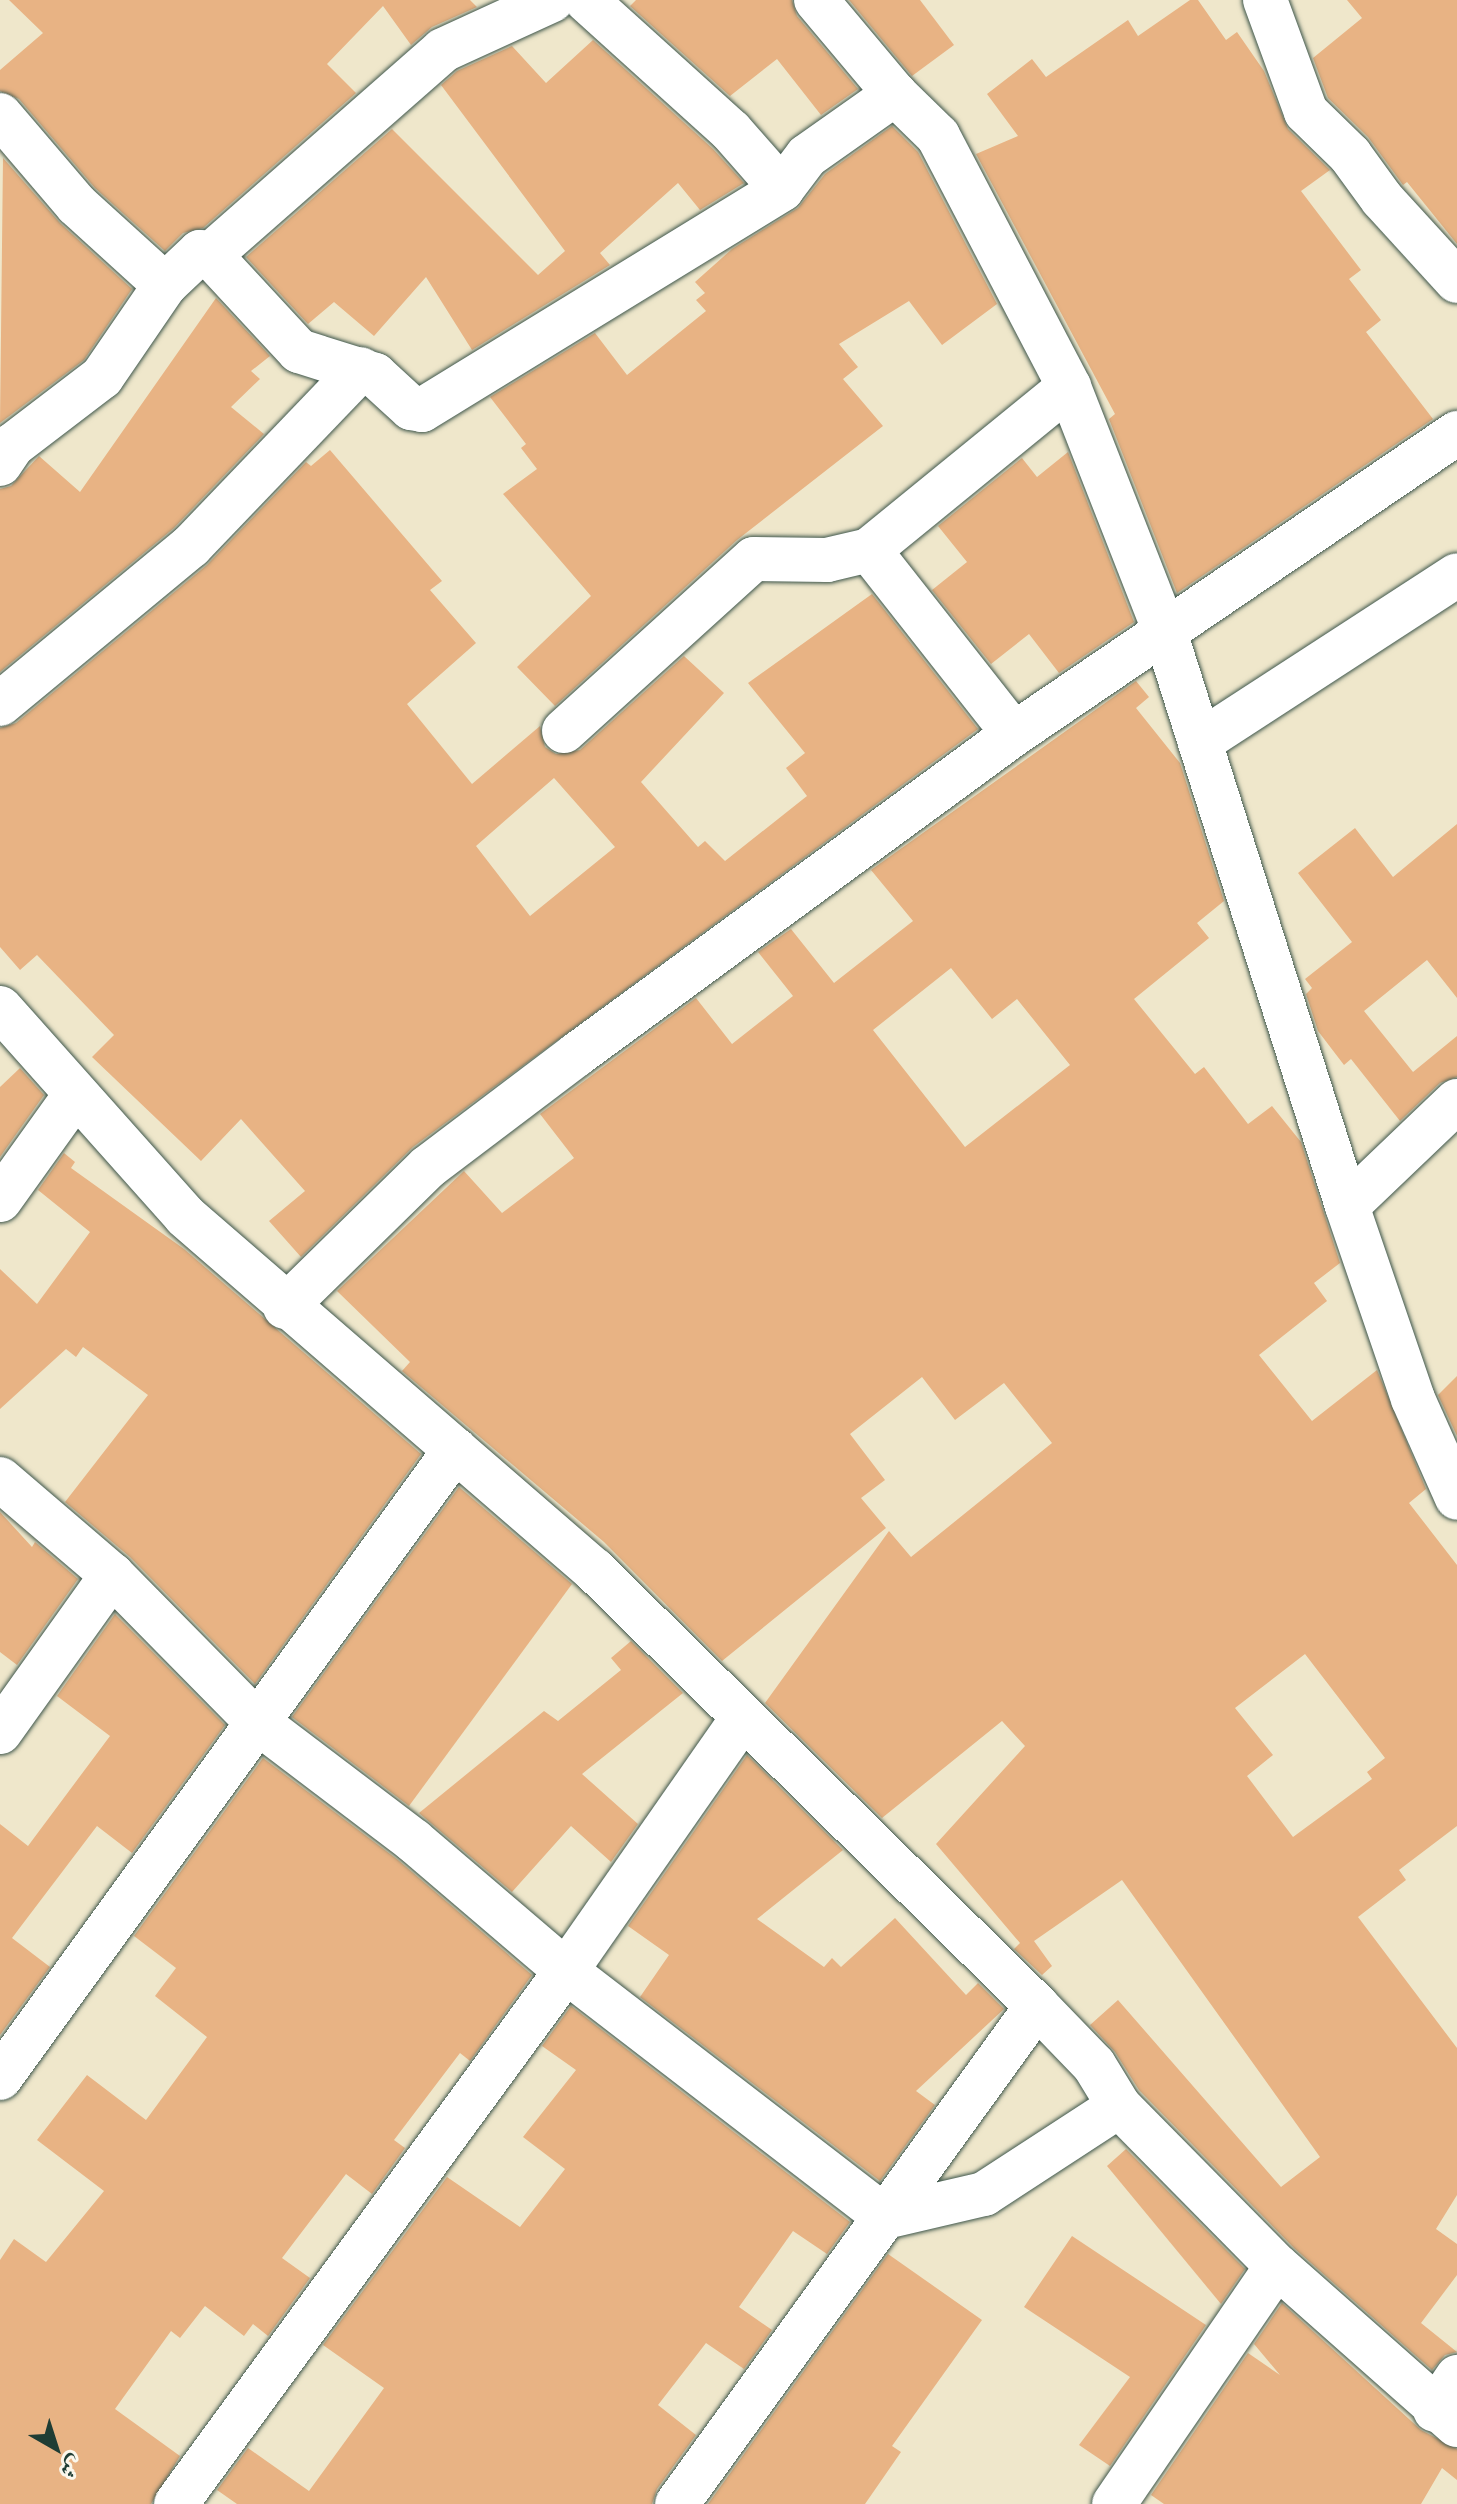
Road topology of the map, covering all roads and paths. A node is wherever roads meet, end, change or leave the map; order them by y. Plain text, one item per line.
1 (552, 0) edge
2 (586, 0) edge
3 (816, 0) edge
4 (1267, 1) edge
5 (895, 94) junction
6 (1, 118) edge
7 (782, 189) junction
8 (210, 255) junction
9 (1457, 281) edge
10 (165, 285) junction
11 (361, 369) junction
12 (1069, 387) junction
13 (1457, 433) edge
14 (0, 464) edge
15 (869, 550) junction
16 (1457, 575) edge
17 (1164, 629) junction
18 (0, 704) edge
19 (564, 731) dead end
20 (1014, 734) junction
21 (1200, 742) junction
22 (0, 1008) edge
23 (76, 1094) junction
24 (1457, 1101) edge
25 (0, 1200) edge
26 (1347, 1206) junction
27 (285, 1307) junction
28 (455, 1450) junction
29 (0, 1479) edge
30 (1457, 1498) edge
31 (112, 1575) junction
32 (741, 1720) junction
33 (256, 1721) junction
34 (0, 1732) edge
35 (566, 1971) junction
36 (1037, 2006) junction
37 (0, 2078) edge
38 (1119, 2106) junction
39 (885, 2217) junction
40 (1277, 2266) junction
41 (1450, 2404) edge
42 (176, 2504) edge
43 (677, 2504) edge
44 (1114, 2504) edge

1 - 8 street
2 - 7 street
3 - 5 street
4 - 9 street
5 - 7 street
5 - 12 street
6 - 10 street
7 - 11 street
8 - 10 street
8 - 11 street
10 - 14 street
11 - 18 street
12 - 15 street
12 - 17 street
13 - 17 street
15 - 19 street
15 - 20 street
16 - 21 street
17 - 20 street
17 - 21 street
20 - 27 street
21 - 26 street
22 - 23 street
23 - 25 street
23 - 27 street
24 - 26 street
26 - 30 street
27 - 28 street
28 - 32 street
28 - 33 street
29 - 31 street
31 - 33 street
31 - 34 street
32 - 35 street
32 - 36 street
33 - 35 street
33 - 37 street
35 - 39 street
35 - 42 street
36 - 38 street
36 - 39 street
38 - 39 street
38 - 40 street
39 - 43 street
40 - 41 street
40 - 44 street

